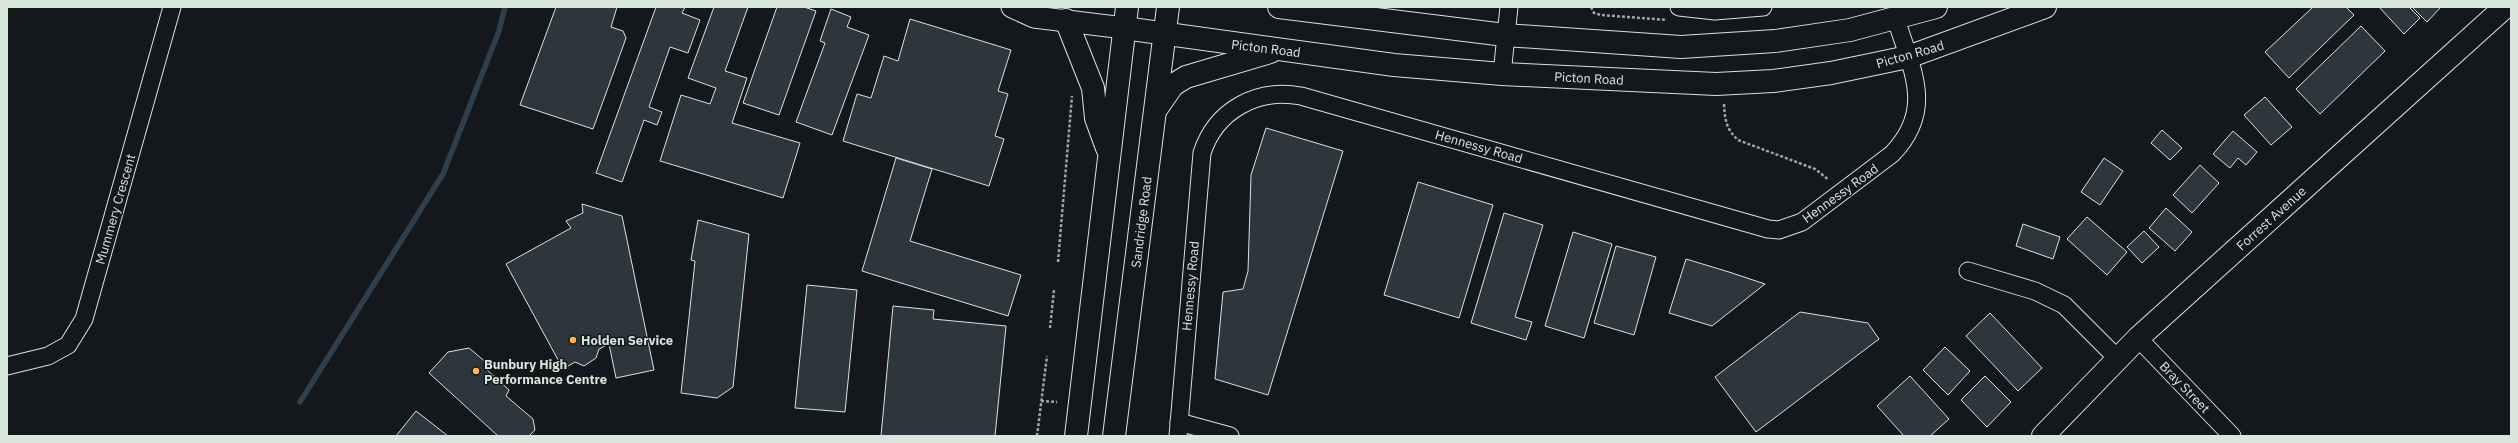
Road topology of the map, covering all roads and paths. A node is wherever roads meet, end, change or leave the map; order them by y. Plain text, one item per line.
1 (172, 7) edge
2 (1012, 7) edge
3 (1127, 7) edge
4 (1168, 7) edge
5 (1279, 7) edge
6 (1509, 7) edge
7 (1591, 7) edge
8 (1763, 7) edge
9 (1936, 7) edge
10 (2045, 7) edge
11 (2505, 7) edge
12 (1676, 14) edge
13 (1896, 19) junction
14 (1066, 20) junction
15 (1124, 28) junction
16 (1165, 34) junction
17 (1505, 35) junction
18 (1279, 49) junction
19 (1908, 57) junction
20 (1502, 74) junction
21 (1072, 90) dead end
22 (1724, 98) dead end
23 (1155, 110) junction
24 (1109, 155) junction
25 (1832, 184) dead end
26 (1058, 262) dead end
27 (1968, 272) dead end
28 (1054, 290) dead end
29 (1050, 328) dead end
30 (2138, 338) junction
31 (1046, 356) dead end
32 (2117, 358) junction
33 (7, 366) edge
34 (1041, 401) junction
35 (1057, 402) dead end
36 (1178, 429) edge
37 (1038, 436) edge
38 (1076, 436) edge
39 (1114, 436) edge
40 (1230, 436) edge
41 (2043, 436) edge
42 (2232, 436) edge

1 - 33 street, Mummery Crescent
2 - 14 street
3 - 15 main road
4 - 16 main road, Sandridge Road
5 - 17 main road
6 - 17 street
7 - 12 path
8 - 12 street
9 - 13 main road
10 - 19 main road, Picton Road
11 - 30 main road, Forrest Avenue
13 - 17 main road
13 - 19 street, Hennessy Road
14 - 15 street
14 - 24 main road
15 - 16 main road, Picton Road
15 - 24 main road
16 - 18 main road, Picton Road
16 - 23 main road, Sandridge Road
17 - 20 street
18 - 20 main road, Picton Road
18 - 23 main road
19 - 20 main road, Picton Road
19 - 36 street, Hennessy Road
21 - 26 path
22 - 25 path
23 - 39 main road, Sandridge Road
24 - 38 main road
27 - 32 street
28 - 29 path
30 - 32 main road, Forrest Avenue
30 - 42 street, Bray Street
31 - 34 path
32 - 41 main road, Forrest Avenue
34 - 35 path
34 - 37 path
36 - 40 street

